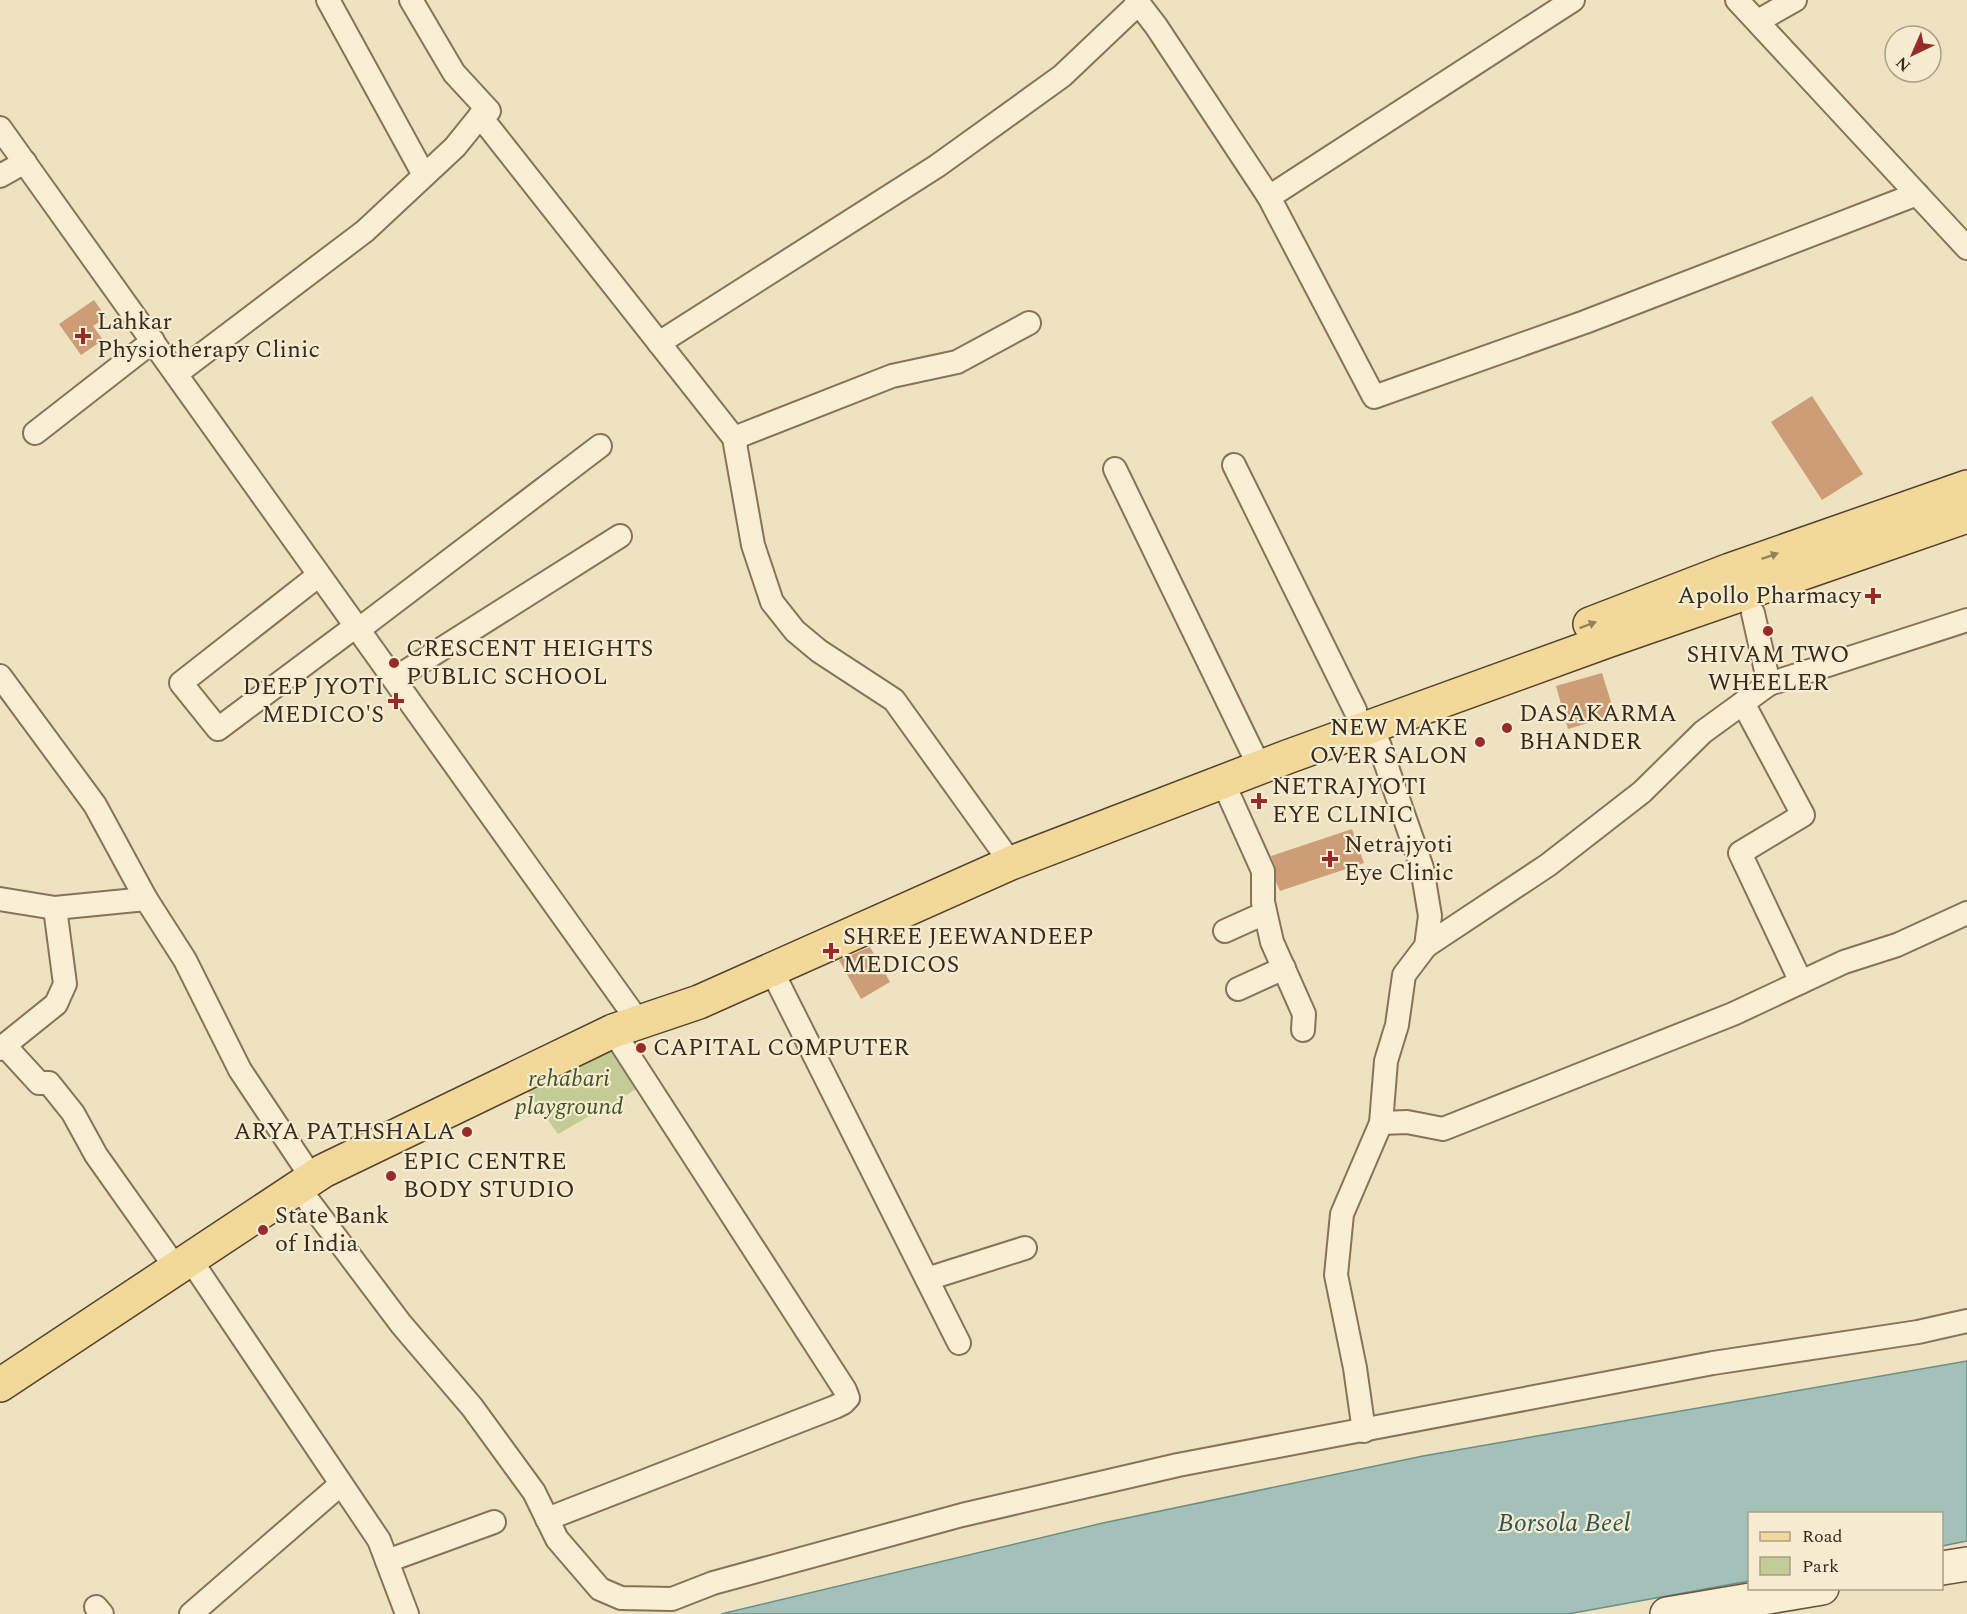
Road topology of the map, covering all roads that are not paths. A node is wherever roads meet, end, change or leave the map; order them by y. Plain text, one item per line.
1 (328, 0) edge
2 (1573, 0) edge
3 (1737, 0) edge
4 (1795, 0) edge
5 (1138, 2) edge
6 (419, 3) edge
7 (1758, 21) junction
8 (480, 116) junction
9 (0, 128) edge
10 (25, 162) junction
11 (424, 175) junction
12 (0, 176) edge
13 (1917, 194) junction
14 (1269, 197) junction
15 (1967, 248) edge
16 (1029, 323) dead end
17 (153, 341) junction
18 (659, 343) junction
19 (176, 374) junction
20 (35, 433) dead end
21 (734, 438) junction
22 (600, 446) dead end
23 (1234, 465) dead end
24 (1115, 469) dead end
25 (1967, 487) edge
26 (1967, 516) edge
27 (620, 536) dead end
28 (1967, 538) edge
29 (319, 575) junction
30 (1753, 613) junction
31 (1967, 620) edge
32 (357, 628) junction
33 (0, 676) edge
34 (394, 680) junction
35 (1769, 684) junction
36 (1743, 703) junction
37 (1347, 724) junction
38 (1378, 744) junction
39 (1273, 763) junction
40 (1223, 782) junction
41 (1011, 862) junction
42 (0, 899) edge
43 (146, 899) junction
44 (55, 908) junction
45 (1266, 913) junction
46 (1967, 913) edge
47 (1225, 931) dead end
48 (1426, 946) junction
49 (1284, 968) junction
50 (772, 971) junction
51 (1801, 982) junction
52 (1238, 989) dead end
53 (625, 1026) junction
54 (1303, 1030) dead end
55 (2, 1047) edge
56 (1381, 1123) junction
57 (305, 1183) junction
58 (1025, 1248) dead end
59 (183, 1264) junction
60 (927, 1279) junction
61 (1967, 1321) edge
62 (959, 1343) dead end
63 (0, 1385) edge
64 (1364, 1431) junction
65 (341, 1484) junction
66 (547, 1519) junction
67 (494, 1522) dead end
68 (387, 1561) junction
69 (1967, 1564) edge
70 (1943, 1568) edge
71 (1815, 1590) edge
72 (1759, 1607) edge
73 (191, 1614) edge
74 (407, 1614) edge
75 (1667, 1614) edge

1 - 11 street
2 - 14 street
3 - 7 street
4 - 7 street
5 - 14 street
5 - 18 street
6 - 8 street
7 - 13 street
8 - 11 street
8 - 18 street
9 - 10 street
10 - 12 street
10 - 17 street
11 - 19 street
13 - 14 street
13 - 15 street
16 - 21 street
17 - 19 street
17 - 20 street
18 - 21 street
19 - 29 street
21 - 41 street
22 - 32 street
23 - 37 street
24 - 39 street
37 -> 25 main road
26 - 37 main road
27 - 34 street
28 - 30 main road
29 - 32 street
29 - 32 street
30 - 35 street
30 - 38 main road
31 - 35 street
32 - 34 street
33 - 43 street
34 - 53 street
35 - 36 street
36 - 48 street
36 - 51 street
37 - 39 main road
38 - 39 main road
38 - 48 street
39 - 40 main road
40 - 41 main road
40 - 45 street
41 - 50 main road
42 - 44 street
43 - 44 street
43 - 57 street
44 - 55 street
45 - 47 street
45 - 49 street
46 - 51 street
48 - 56 street
49 - 52 street
49 - 54 street
50 - 53 main road
50 - 60 street
51 - 56 street
53 - 57 main road
53 - 66 street
55 - 59 street
56 - 64 street
57 - 59 main road
57 - 66 street
58 - 60 street
59 - 63 main road
59 - 65 street
60 - 62 street
61 - 64 street
64 - 66 street
65 - 68 street
65 - 73 street
67 - 68 street
68 - 74 street
69 - 70 street
71 - 72 street
72 - 75 street

